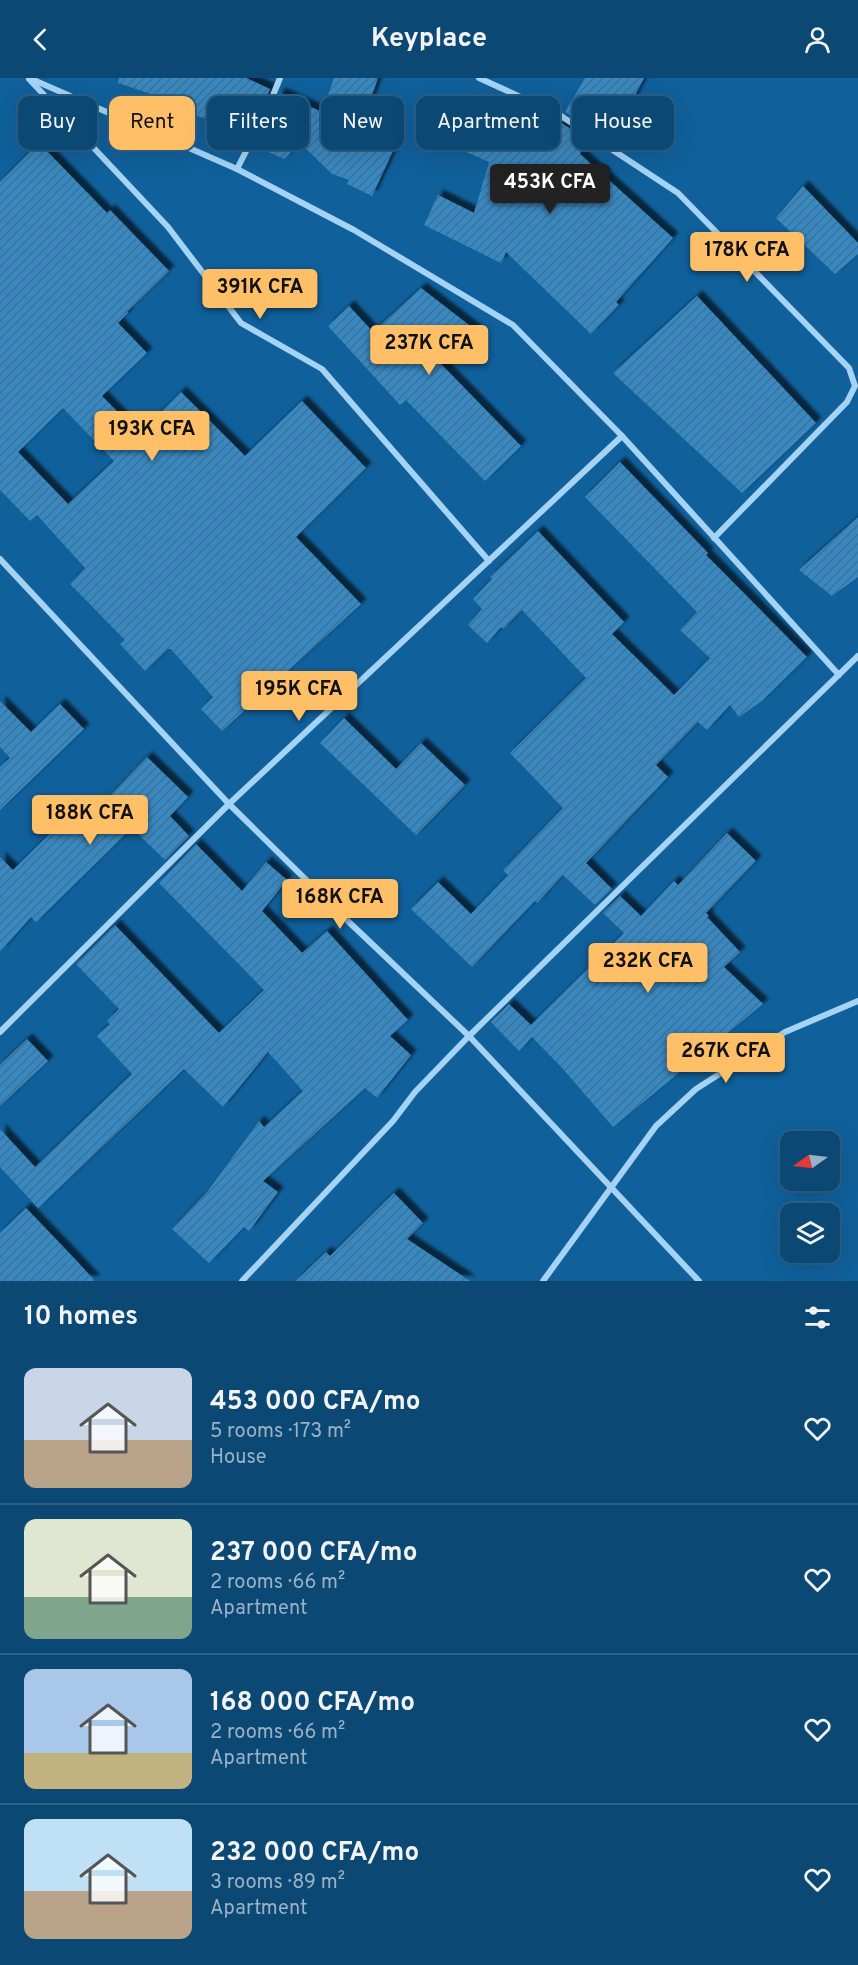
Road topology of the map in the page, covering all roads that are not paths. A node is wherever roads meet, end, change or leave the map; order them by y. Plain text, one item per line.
1 (28, 78) edge
2 (279, 78) edge
3 (479, 78) edge
4 (237, 169) junction
5 (622, 436) junction
6 (714, 538) junction
7 (0, 559) edge
8 (489, 561) junction
9 (857, 658) edge
10 (839, 675) junction
11 (229, 804) junction
12 (858, 1001) edge
13 (0, 1032) edge
14 (469, 1036) junction
15 (610, 1187) junction
16 (242, 1281) edge
17 (543, 1281) edge
18 (699, 1281) edge

1 - 4 street
1 - 8 street
2 - 4 street
3 - 6 street
4 - 5 street
5 - 6 street
5 - 8 street
6 - 10 street
7 - 11 street
8 - 11 street
9 - 10 street
10 - 14 street
11 - 13 street
11 - 14 street
12 - 15 street
14 - 15 street
14 - 16 street
15 - 17 street
15 - 18 street

